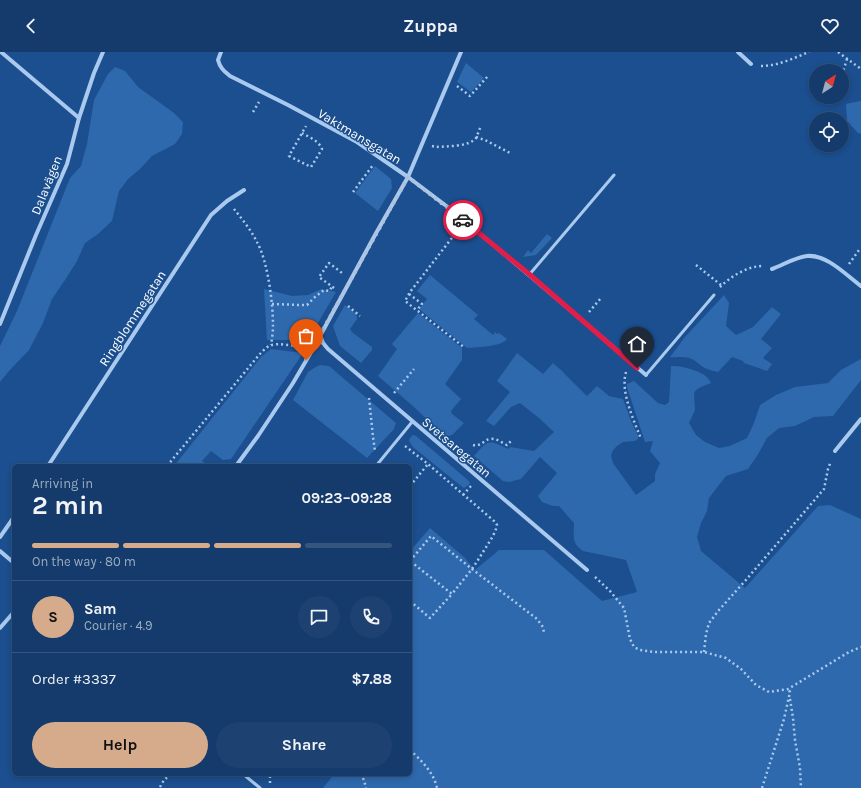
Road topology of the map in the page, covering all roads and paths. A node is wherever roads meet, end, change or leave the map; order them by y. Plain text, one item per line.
1 (0, 52) edge
2 (103, 52) edge
3 (221, 52) edge
4 (461, 52) edge
5 (738, 52) edge
6 (809, 52) edge
7 (838, 52) edge
8 (848, 59) junction
9 (751, 64) joint
10 (846, 64) edge
11 (861, 69) edge
12 (488, 76) dead end
13 (449, 79) junction
14 (311, 117) junction
15 (79, 118) junction
16 (481, 126) dead end
17 (302, 132) junction
18 (476, 137) junction
19 (422, 144) junction
20 (512, 154) dead end
21 (380, 157) junction
22 (614, 175) dead end
23 (408, 177) junction
24 (244, 190) dead end
25 (353, 192) dead end
26 (227, 200) junction
27 (465, 222) junction
28 (859, 250) dead end
29 (696, 265) dead end
30 (772, 268) joint
31 (843, 272) junction
32 (529, 274) junction
33 (351, 279) junction
34 (722, 286) junction
35 (861, 286) edge
36 (332, 287) junction
37 (342, 294) junction
38 (409, 294) junction
39 (714, 295) joint
40 (600, 298) dead end
41 (272, 304) junction
42 (417, 310) junction
43 (582, 320) junction
44 (0, 324) edge
45 (320, 335) junction
46 (272, 345) junction
47 (465, 348) dead end
48 (313, 349) junction
49 (631, 362) junction
50 (414, 370) dead end
51 (646, 376) joint
52 (368, 384) junction
53 (388, 401) junction
54 (861, 419) edge
55 (412, 422) junction
56 (641, 439) dead end
57 (397, 440) junction
58 (511, 441) dead end
59 (473, 445) dead end
60 (835, 451) joint
61 (49, 464) edge
62 (169, 464) edge
63 (237, 464) edge
64 (376, 464) edge
65 (377, 464) edge
66 (428, 464) junction
67 (412, 484) edge
68 (472, 484) dead end
69 (463, 495) junction
70 (12, 520) edge
71 (0, 537) edge
72 (0, 551) edge
73 (412, 559) edge
74 (12, 561) edge
75 (412, 563) edge
76 (472, 570) junction
77 (587, 570) joint
78 (452, 594) junction
79 (412, 603) edge
80 (12, 614) edge
81 (0, 628) edge
82 (544, 632) dead end
83 (861, 647) edge
84 (704, 652) junction
85 (788, 689) junction
86 (789, 696) junction
87 (412, 752) edge
88 (169, 776) edge
89 (245, 776) edge
90 (361, 776) edge
91 (160, 787) dead end
92 (260, 788) edge
93 (366, 788) edge
94 (437, 788) edge
95 (762, 788) edge
96 (801, 788) edge

1 - 15 street
2 - 15 street, Dalavägen
3 - 14 street, Vaktmansgatan
4 - 13 street
5 - 9 street
6 - 9 path
7 - 8 path
8 - 10 path
8 - 11 path
12 - 13 path
13 - 19 street
14 - 17 path
14 - 21 street, Vaktmansgatan
15 - 44 street, Dalavägen
16 - 18 path
17 - 17 path
18 - 19 path
18 - 20 path
19 - 23 street
21 - 23 street, Vaktmansgatan
21 - 25 path
22 - 32 lane
23 - 27 street, Vaktmansgatan
23 - 33 street
24 - 26 street, Ringblommegatan
26 - 41 path
26 - 61 street, Ringblommegatan
27 - 32 street, Vaktmansgatan
27 - 38 path
28 - 31 path
29 - 34 path
30 - 31 street
30 - 34 path
31 - 35 street
32 - 43 street, Vaktmansgatan
33 - 36 path
33 - 37 street
34 - 39 path
36 - 37 path
36 - 41 path
37 - 45 street
38 - 42 path
38 - 42 path
39 - 51 lane
40 - 43 path
41 - 46 path
42 - 47 path
43 - 49 street, Vaktmansgatan
45 - 48 street
45 - 52 street, Svetsaregatan
46 - 48 path
46 - 62 path
48 - 63 street
49 - 51 street, Vaktmansgatan
49 - 56 path
50 - 53 path
52 - 53 street, Svetsaregatan
52 - 64 path
53 - 55 street, Svetsaregatan
54 - 60 street
55 - 57 lane
55 - 77 street, Svetsaregatan
57 - 65 lane
57 - 66 path
58 - 59 path
60 - 84 path
66 - 67 path
66 - 69 path
68 - 69 path
69 - 76 path
70 - 71 street
72 - 74 street
73 - 76 path
75 - 78 path
76 - 78 path
76 - 82 path
77 - 84 path
78 - 79 path
80 - 81 street
83 - 85 path
84 - 85 path
85 - 86 path
86 - 95 path
86 - 96 path
87 - 94 path
88 - 91 path
89 - 92 lane
90 - 93 path

